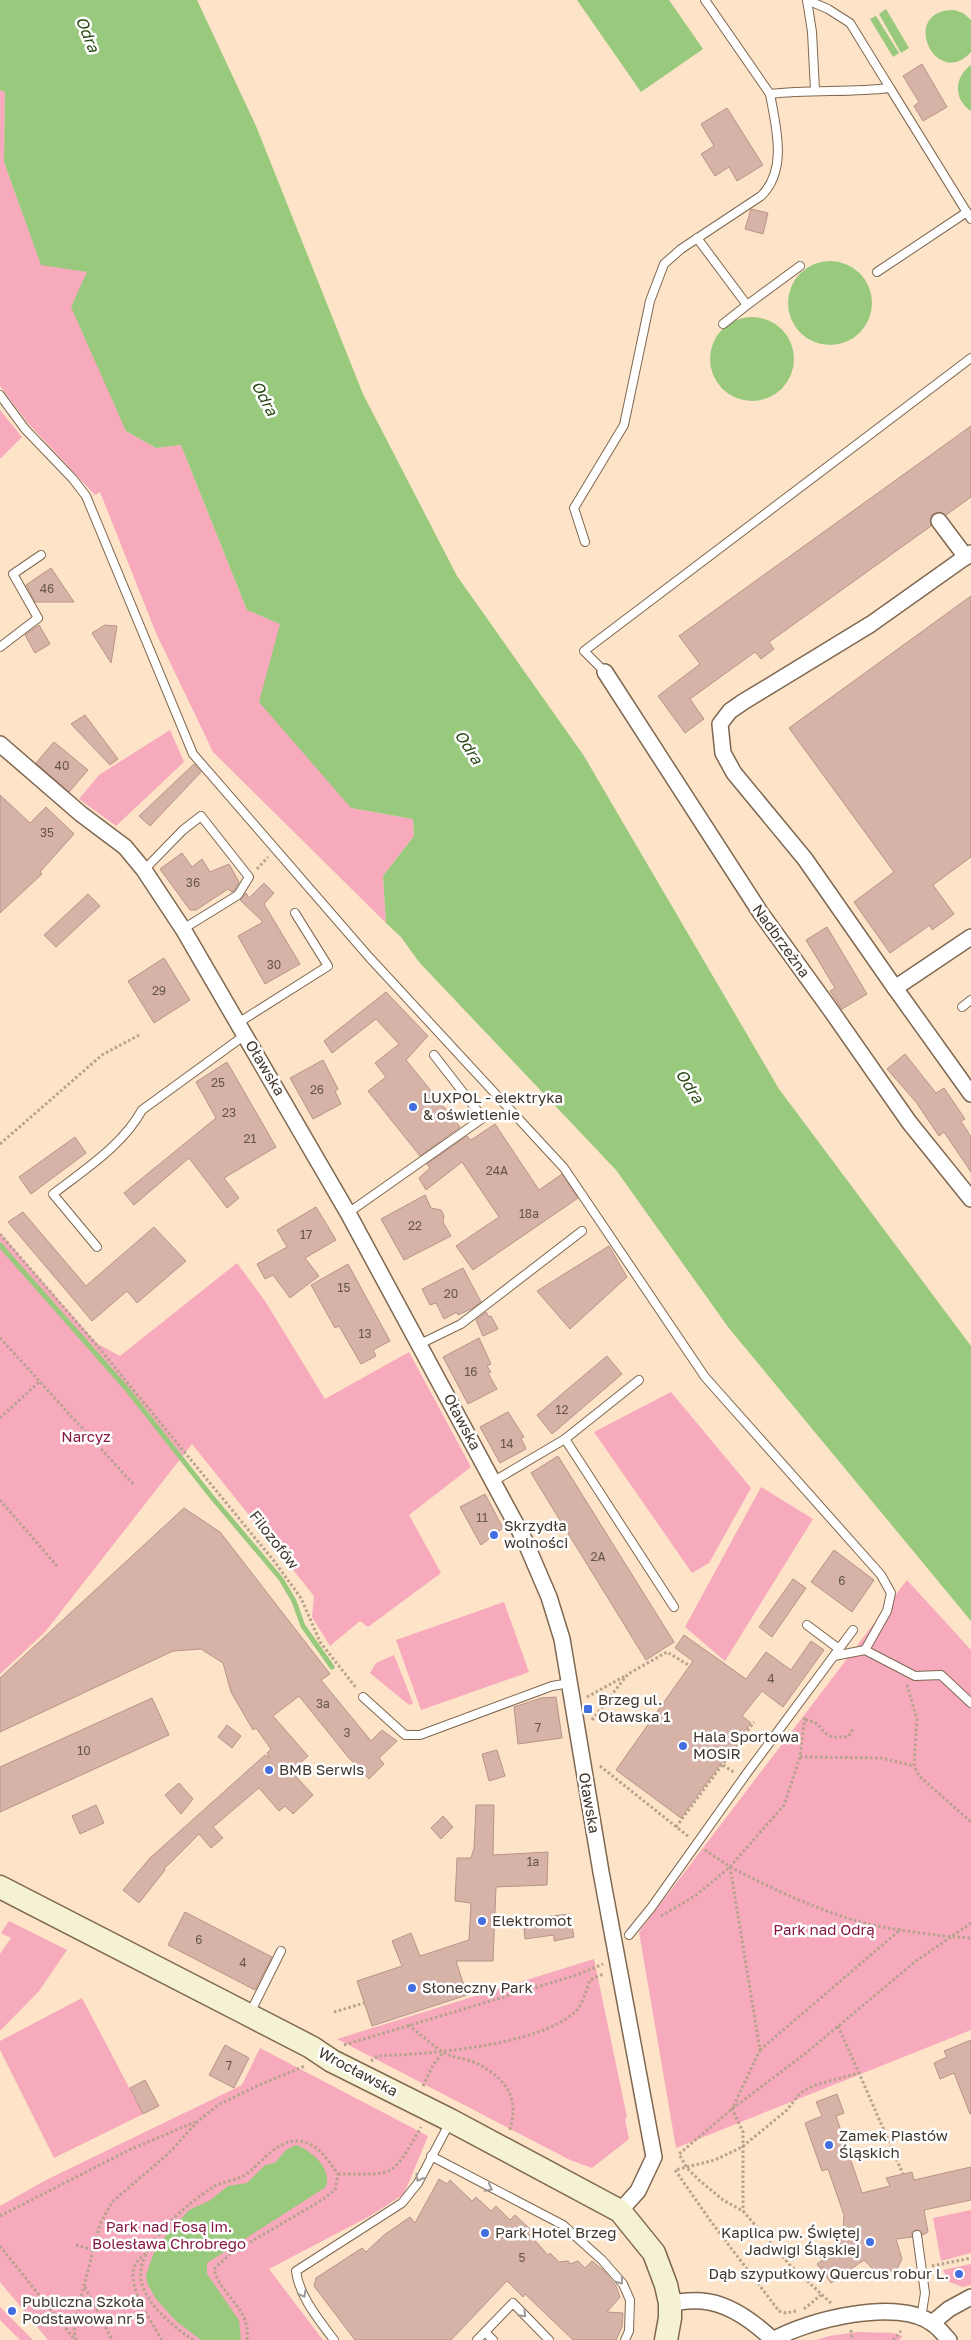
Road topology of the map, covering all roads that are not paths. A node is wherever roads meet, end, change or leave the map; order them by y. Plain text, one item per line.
1 (705, 0) edge
2 (807, 0) edge
3 (890, 88) junction
4 (815, 90) junction
5 (770, 94) junction
6 (969, 216) edge
7 (697, 238) junction
8 (800, 266) dead end
9 (877, 272) dead end
10 (747, 305) junction
11 (723, 324) dead end
12 (971, 358) edge
13 (0, 395) edge
14 (939, 521) dead end
15 (585, 542) dead end
16 (41, 555) dead end
17 (968, 555) edge
18 (0, 646) edge
19 (605, 672) joint
20 (0, 744) edge
21 (144, 870) junction
22 (295, 913) dead end
23 (183, 929) junction
24 (971, 937) edge
25 (895, 988) junction
26 (971, 1000) edge
27 (962, 1007) dead end
28 (241, 1029) junction
29 (434, 1055) dead end
30 (971, 1094) edge
31 (971, 1200) edge
32 (348, 1213) junction
33 (582, 1231) dead end
34 (97, 1247) dead end
35 (420, 1344) junction
36 (639, 1380) dead end
37 (565, 1439) junction
38 (494, 1481) junction
39 (674, 1607) dead end
40 (807, 1625) dead end
41 (853, 1630) dead end
42 (865, 1650) junction
43 (836, 1652) junction
44 (570, 1683) junction
45 (363, 1697) road end
46 (971, 1703) edge
47 (0, 1887) edge
48 (629, 1935) dead end
49 (282, 1951) dead end
50 (249, 2015) junction
51 (450, 2120) junction
52 (431, 2156) junction
53 (620, 2210) junction
54 (917, 2234) dead end
55 (971, 2296) edge
56 (670, 2302) junction
57 (927, 2320) junction
58 (485, 2332) junction
59 (334, 2340) edge
60 (477, 2340) edge
61 (492, 2340) edge
62 (549, 2340) edge
63 (625, 2340) edge
64 (666, 2340) edge
65 (773, 2340) edge
66 (949, 2340) edge

1 - 5 lane
2 - 3 lane
2 - 4 lane
3 - 4 lane
3 - 6 lane
4 - 5 lane
5 - 7 lane
6 - 9 lane
7 - 10 lane
7 - 15 lane
8 - 10 lane
10 - 11 lane
12 - 19 lane
13 - 42 lane
14 - 17 street
16 - 18 lane
17 - 25 street
19 - 31 street, Nadbrzeżna
20 - 21 street, Oławska
21 - 23 street, Oławska
21 - 23 lane
22 - 28 lane
23 - 28 street, Oławska
24 - 25 street
25 - 30 street
26 - 27 lane
28 - 32 street, Oławska
28 - 34 lane
29 - 32 lane
32 - 35 street, Oławska
33 - 35 lane
35 - 38 street, Oławska
36 - 37 lane
37 - 38 lane
37 - 39 lane
38 - 44 street, Oławska
40 - 43 lane
41 - 43 lane
42 - 43 lane
42 - 46 lane
43 - 48 lane
44 - 45 lane
44 - 53 street, Oławska
47 - 50 street, Wrocławska
49 - 50 lane
50 - 51 street, Wrocławska
51 - 52 lane
51 - 53 street, Wrocławska
52 -> 59 lane
52 -> 63 lane
53 - 56 street, Wrocławska
54 - 57 lane
55 - 57 street
56 - 64 street, Wrocławska
56 - 65 street
57 - 65 street
57 - 66 street
58 - 60 lane
58 - 61 lane
58 -> 62 lane

